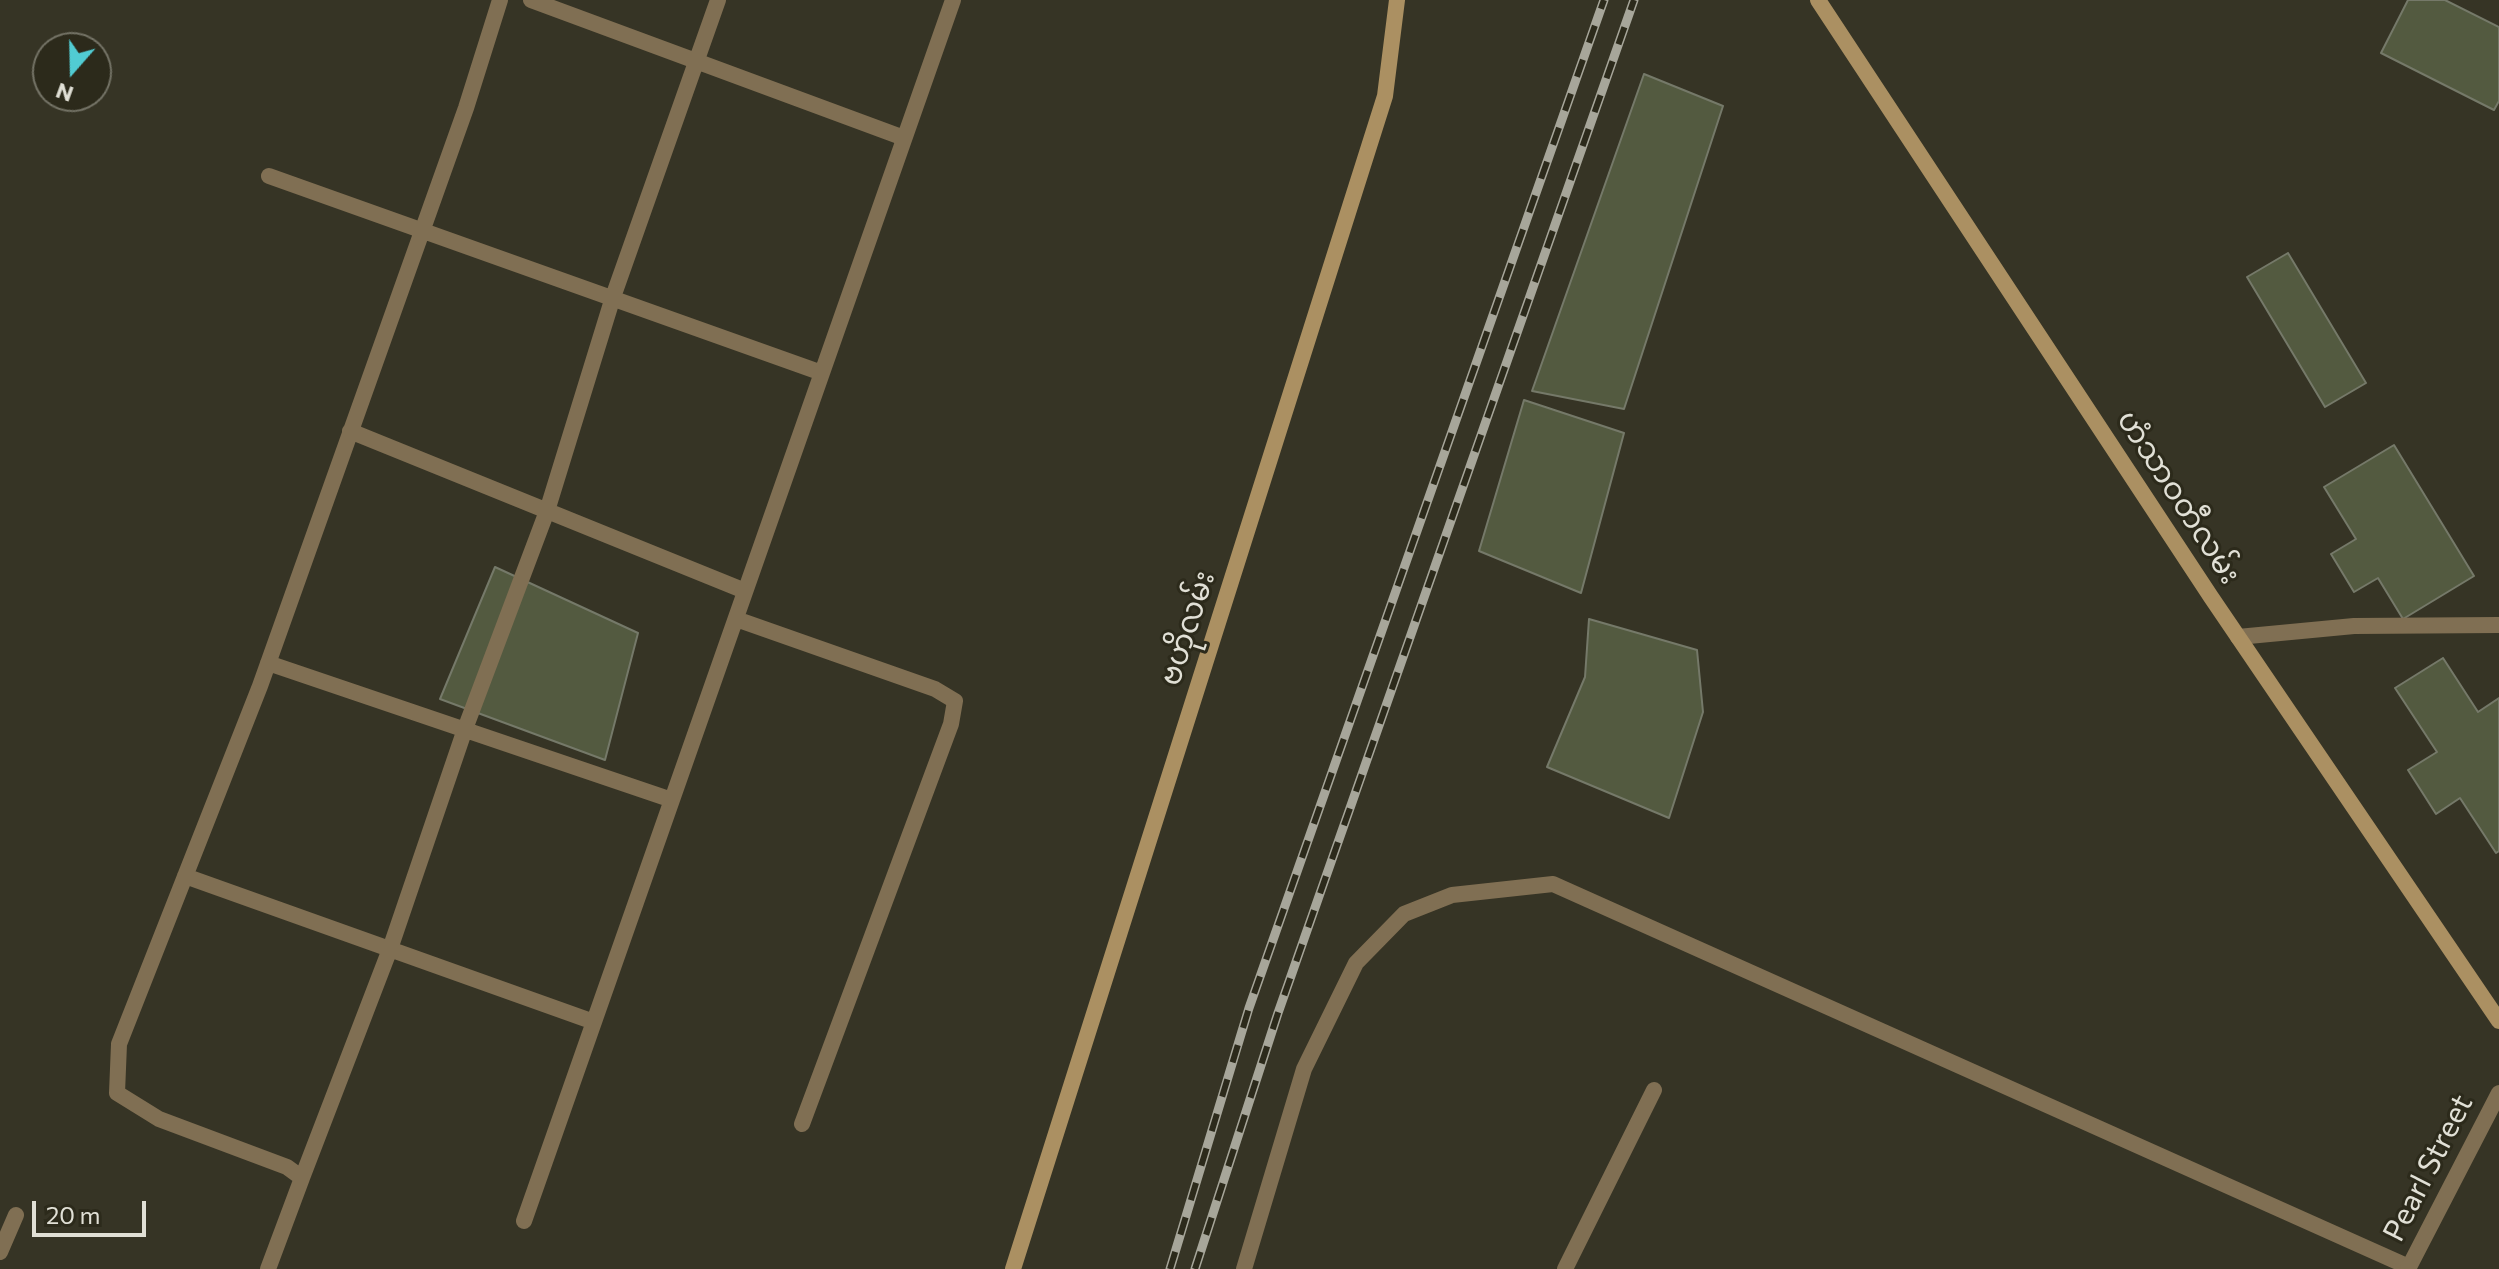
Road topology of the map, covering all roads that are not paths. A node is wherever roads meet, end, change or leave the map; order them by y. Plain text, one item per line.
1 (500, 0) edge
2 (531, 0) edge
3 (718, 0) edge
4 (953, 0) edge
5 (1397, 0) edge
6 (1818, 0) edge
7 (696, 61) junction
8 (904, 138) junction
9 (269, 176) dead end
10 (424, 229) junction
11 (613, 297) junction
12 (822, 373) junction
13 (350, 431) junction
14 (547, 511) junction
15 (745, 591) junction
16 (736, 619) junction
17 (2499, 625) edge
18 (2238, 637) junction
19 (268, 663) junction
20 (465, 729) junction
21 (672, 800) junction
22 (185, 876) junction
23 (390, 949) junction
24 (2499, 1021) edge
25 (594, 1022) junction
26 (1654, 1090) dead end
27 (2499, 1093) edge
28 (802, 1124) dead end
29 (302, 1178) junction
30 (16, 1215) dead end
31 (524, 1221) dead end
32 (0, 1252) edge
33 (2408, 1268) edge
34 (268, 1269) edge
35 (1013, 1269) edge
36 (1244, 1269) edge
37 (1565, 1269) edge

1 - 10 street
2 - 7 street
3 - 7 street
4 - 8 street
5 - 35 main road, ဗဟိုလမ်း
6 - 18 main road, ဟံသာဝတီလမ်း
7 - 8 street
7 - 11 street
8 - 12 street
9 - 10 street
10 - 11 street
10 - 13 street
11 - 12 street
11 - 14 street
12 - 15 street
13 - 14 street
13 - 19 street
14 - 15 street
14 - 20 street
15 - 16 street
16 - 21 street
16 - 28 street
17 - 18 street
18 - 24 main road, ဟံသာဝတီလမ်း
19 - 20 street
19 - 22 street
20 - 21 street
20 - 23 street
21 - 25 street
22 - 23 street
22 - 29 street
23 - 25 street
23 - 29 street
25 - 31 street
26 - 37 street
27 - 33 street, Pearl Street
29 - 34 street
30 - 32 street
33 - 36 street

